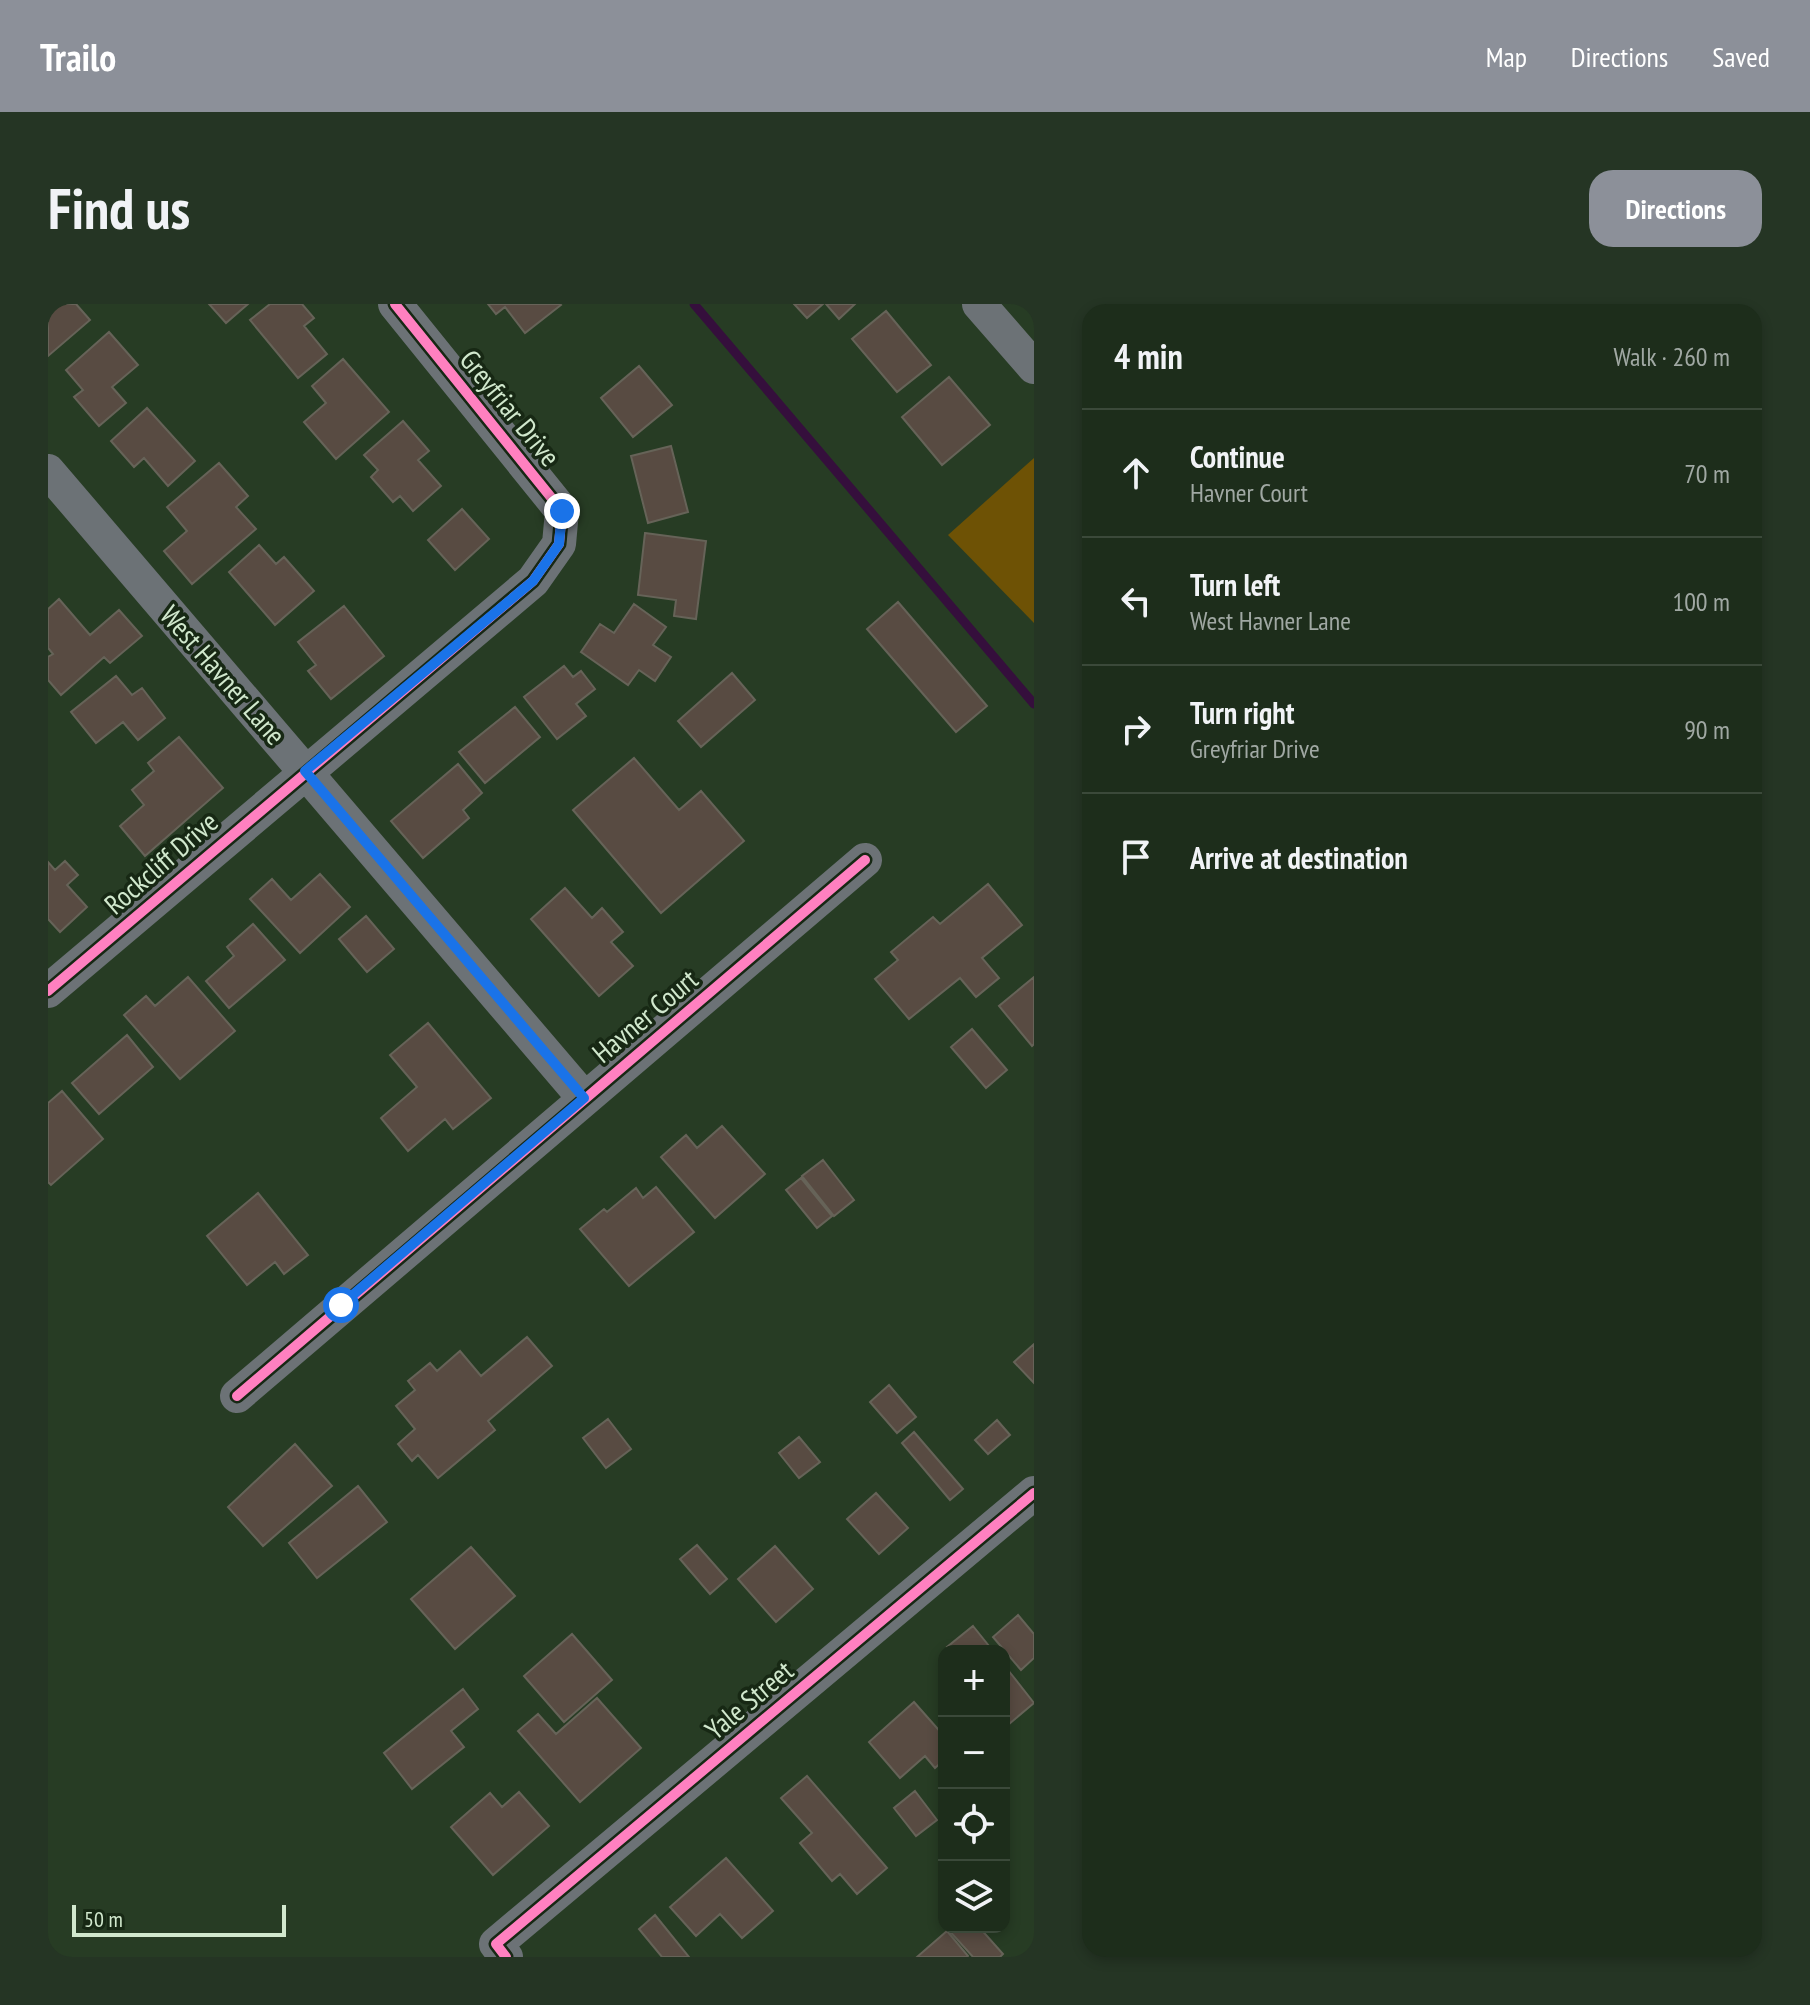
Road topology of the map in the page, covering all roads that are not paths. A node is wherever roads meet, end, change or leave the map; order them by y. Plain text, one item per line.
1 (395, 304) edge
2 (979, 304) edge
3 (1034, 367) edge
4 (48, 471) edge
5 (305, 771) junction
6 (865, 860) dead end
7 (48, 991) edge
8 (584, 1098) junction
9 (237, 1396) dead end
10 (1034, 1493) edge
11 (501, 1950) edge

1 - 5 street, Greyfriar Drive
2 - 3 street
4 - 5 street, West Havner Lane
5 - 7 street, Rockcliff Drive
5 - 8 street, West Havner Lane
6 - 8 street, Havner Court
8 - 9 street, Havner Court
10 - 11 street, Yale Street

